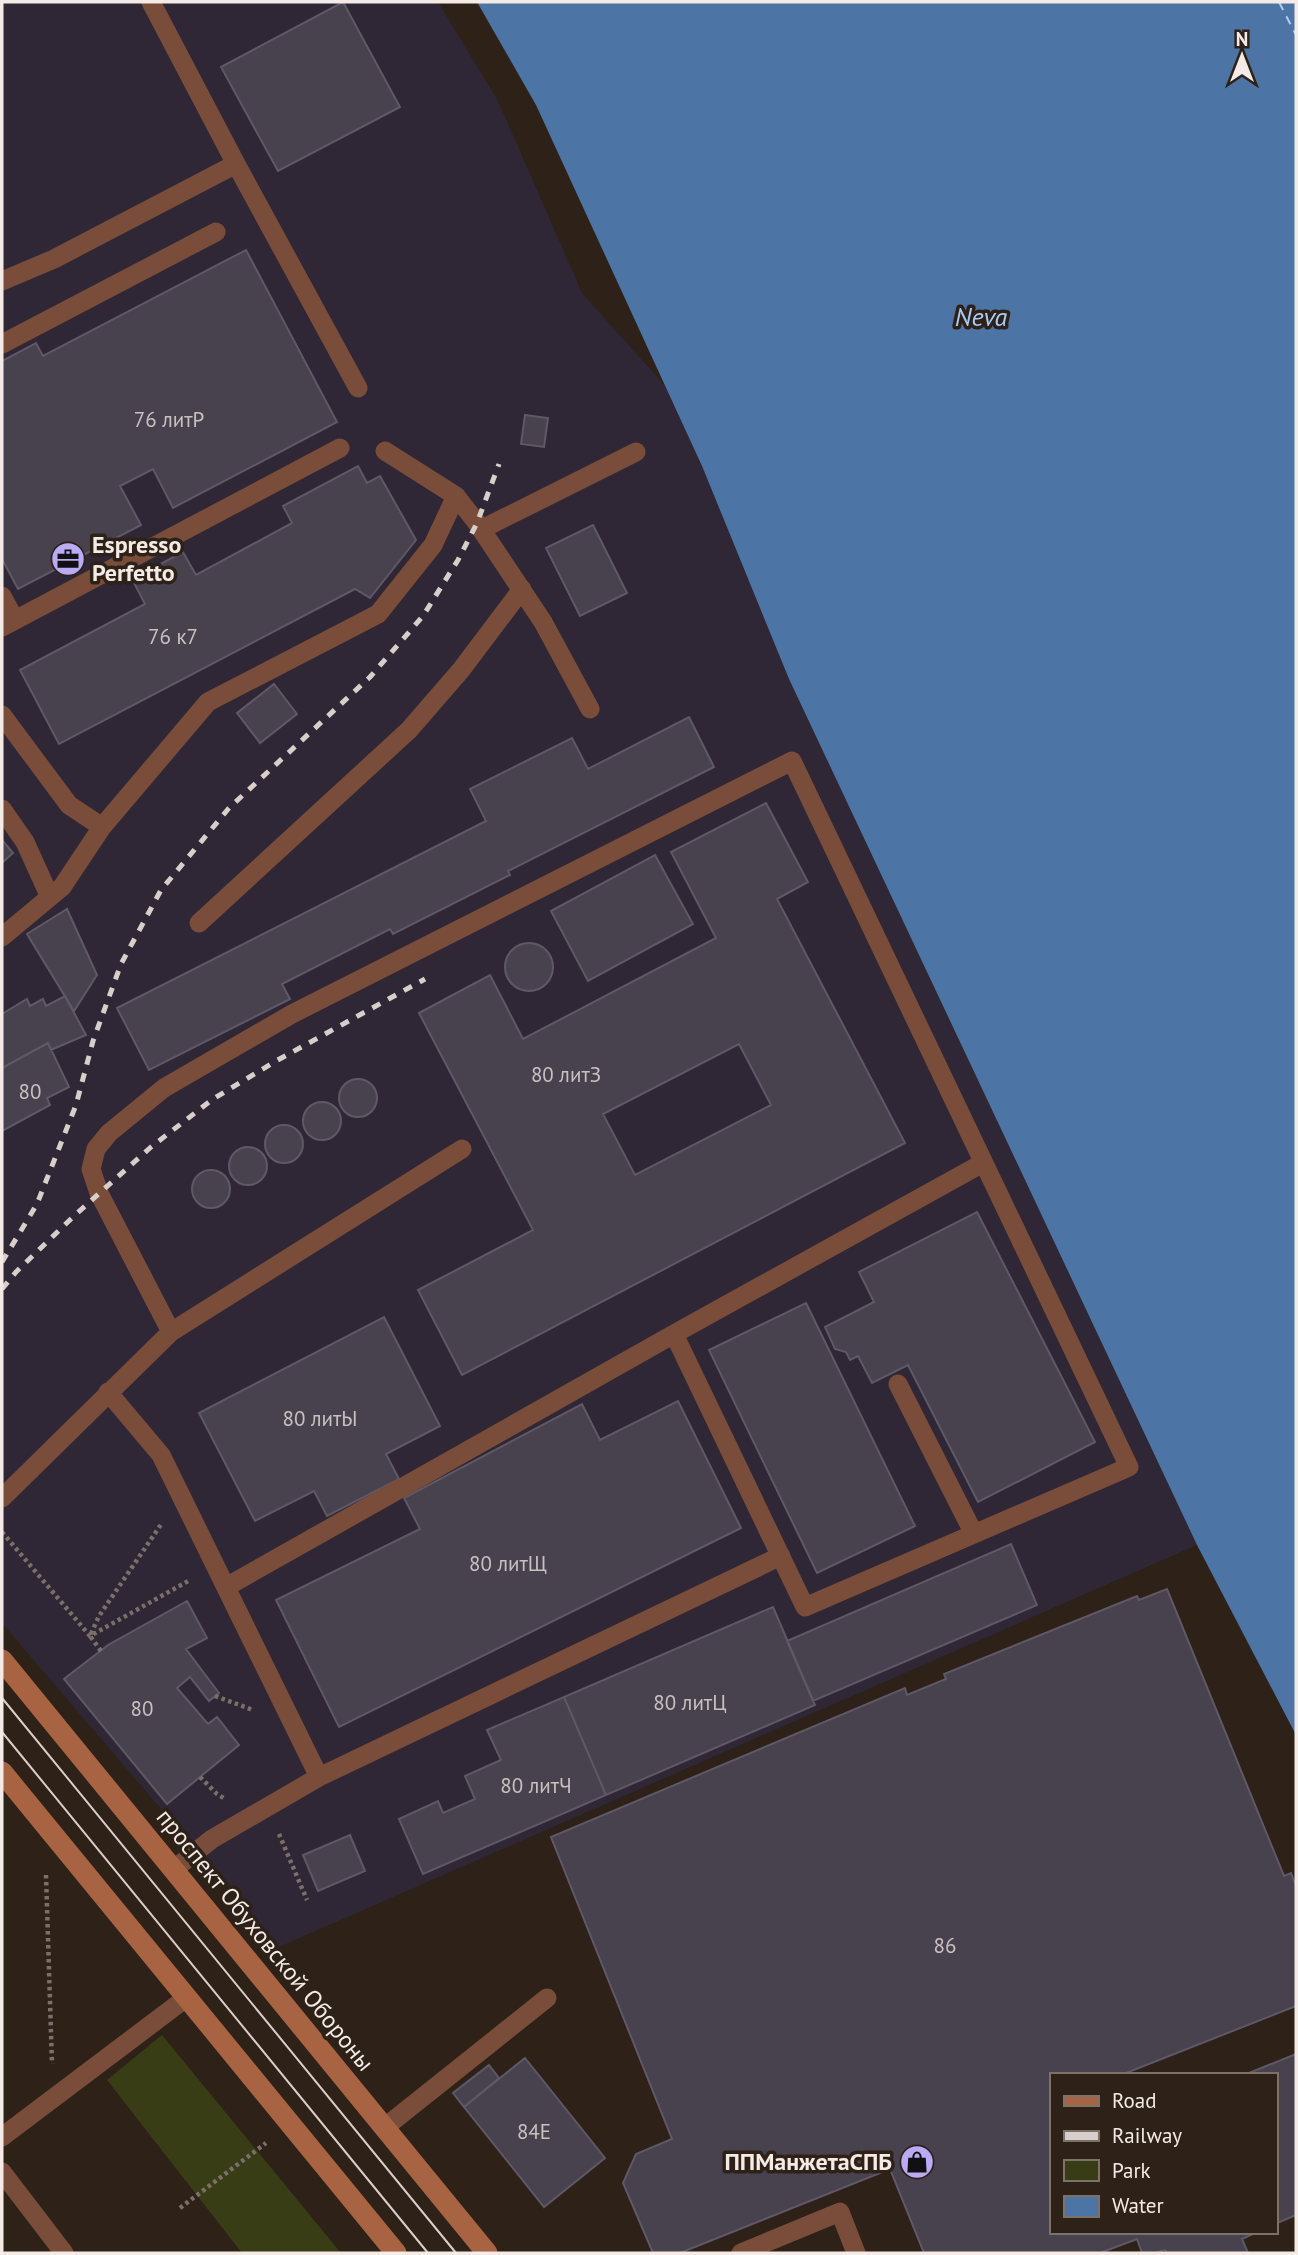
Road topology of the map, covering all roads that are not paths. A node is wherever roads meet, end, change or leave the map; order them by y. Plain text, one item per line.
1 (151, 2) edge
2 (236, 164) junction
3 (216, 232) dead end
4 (2, 281) edge
5 (2, 344) edge
6 (358, 388) dead end
7 (340, 447) dead end
8 (385, 451) dead end
9 (636, 452) dead end
10 (456, 496) junction
11 (482, 529) junction
12 (522, 589) junction
13 (2, 596) edge
14 (8, 623) edge
15 (590, 709) dead end
16 (2, 715) edge
17 (2, 809) edge
18 (102, 827) junction
19 (49, 895) junction
20 (200, 923) dead end
21 (2, 937) edge
22 (462, 1149) dead end
23 (984, 1163) junction
24 (171, 1332) junction
25 (674, 1334) junction
26 (898, 1384) dead end
27 (108, 1392) junction
28 (2, 1498) edge
29 (974, 1534) junction
30 (780, 1556) junction
31 (226, 1587) junction
32 (2, 1660) edge
33 (2, 1772) edge
34 (319, 1777) junction
35 (173, 1870) junction
36 (186, 1998) junction
37 (547, 1998) dead end
38 (384, 2127) junction
39 (2, 2137) edge
40 (2, 2172) edge
41 (64, 2253) edge
42 (396, 2253) edge
43 (487, 2253) edge
44 (741, 2253) edge
45 (856, 2253) edge

1 - 2 lane
2 - 4 lane
2 - 6 lane
3 - 5 lane
7 - 14 lane
8 - 10 lane
9 - 11 lane
10 - 11 lane
10 - 18 lane
11 - 12 lane
12 - 15 lane
12 - 20 lane
13 - 14 lane
16 - 18 lane
17 - 19 lane
18 - 19 lane
19 - 21 lane
22 - 24 lane
23 - 24 lane
23 - 25 lane
23 - 29 lane
24 - 27 lane
25 - 30 lane
25 - 31 lane
26 - 29 lane
27 - 28 lane
27 - 31 lane
29 - 30 lane
30 - 34 lane
31 - 34 lane
32 - 35 main road, проспект Обуховской Обороны
33 - 36 main road
34 - 35 lane
35 - 38 main road, проспект Обуховской Обороны
36 - 39 lane
36 - 42 main road
37 - 38 lane
38 - 43 main road, проспект Обуховской Обороны
40 - 41 lane
44 - 45 lane

